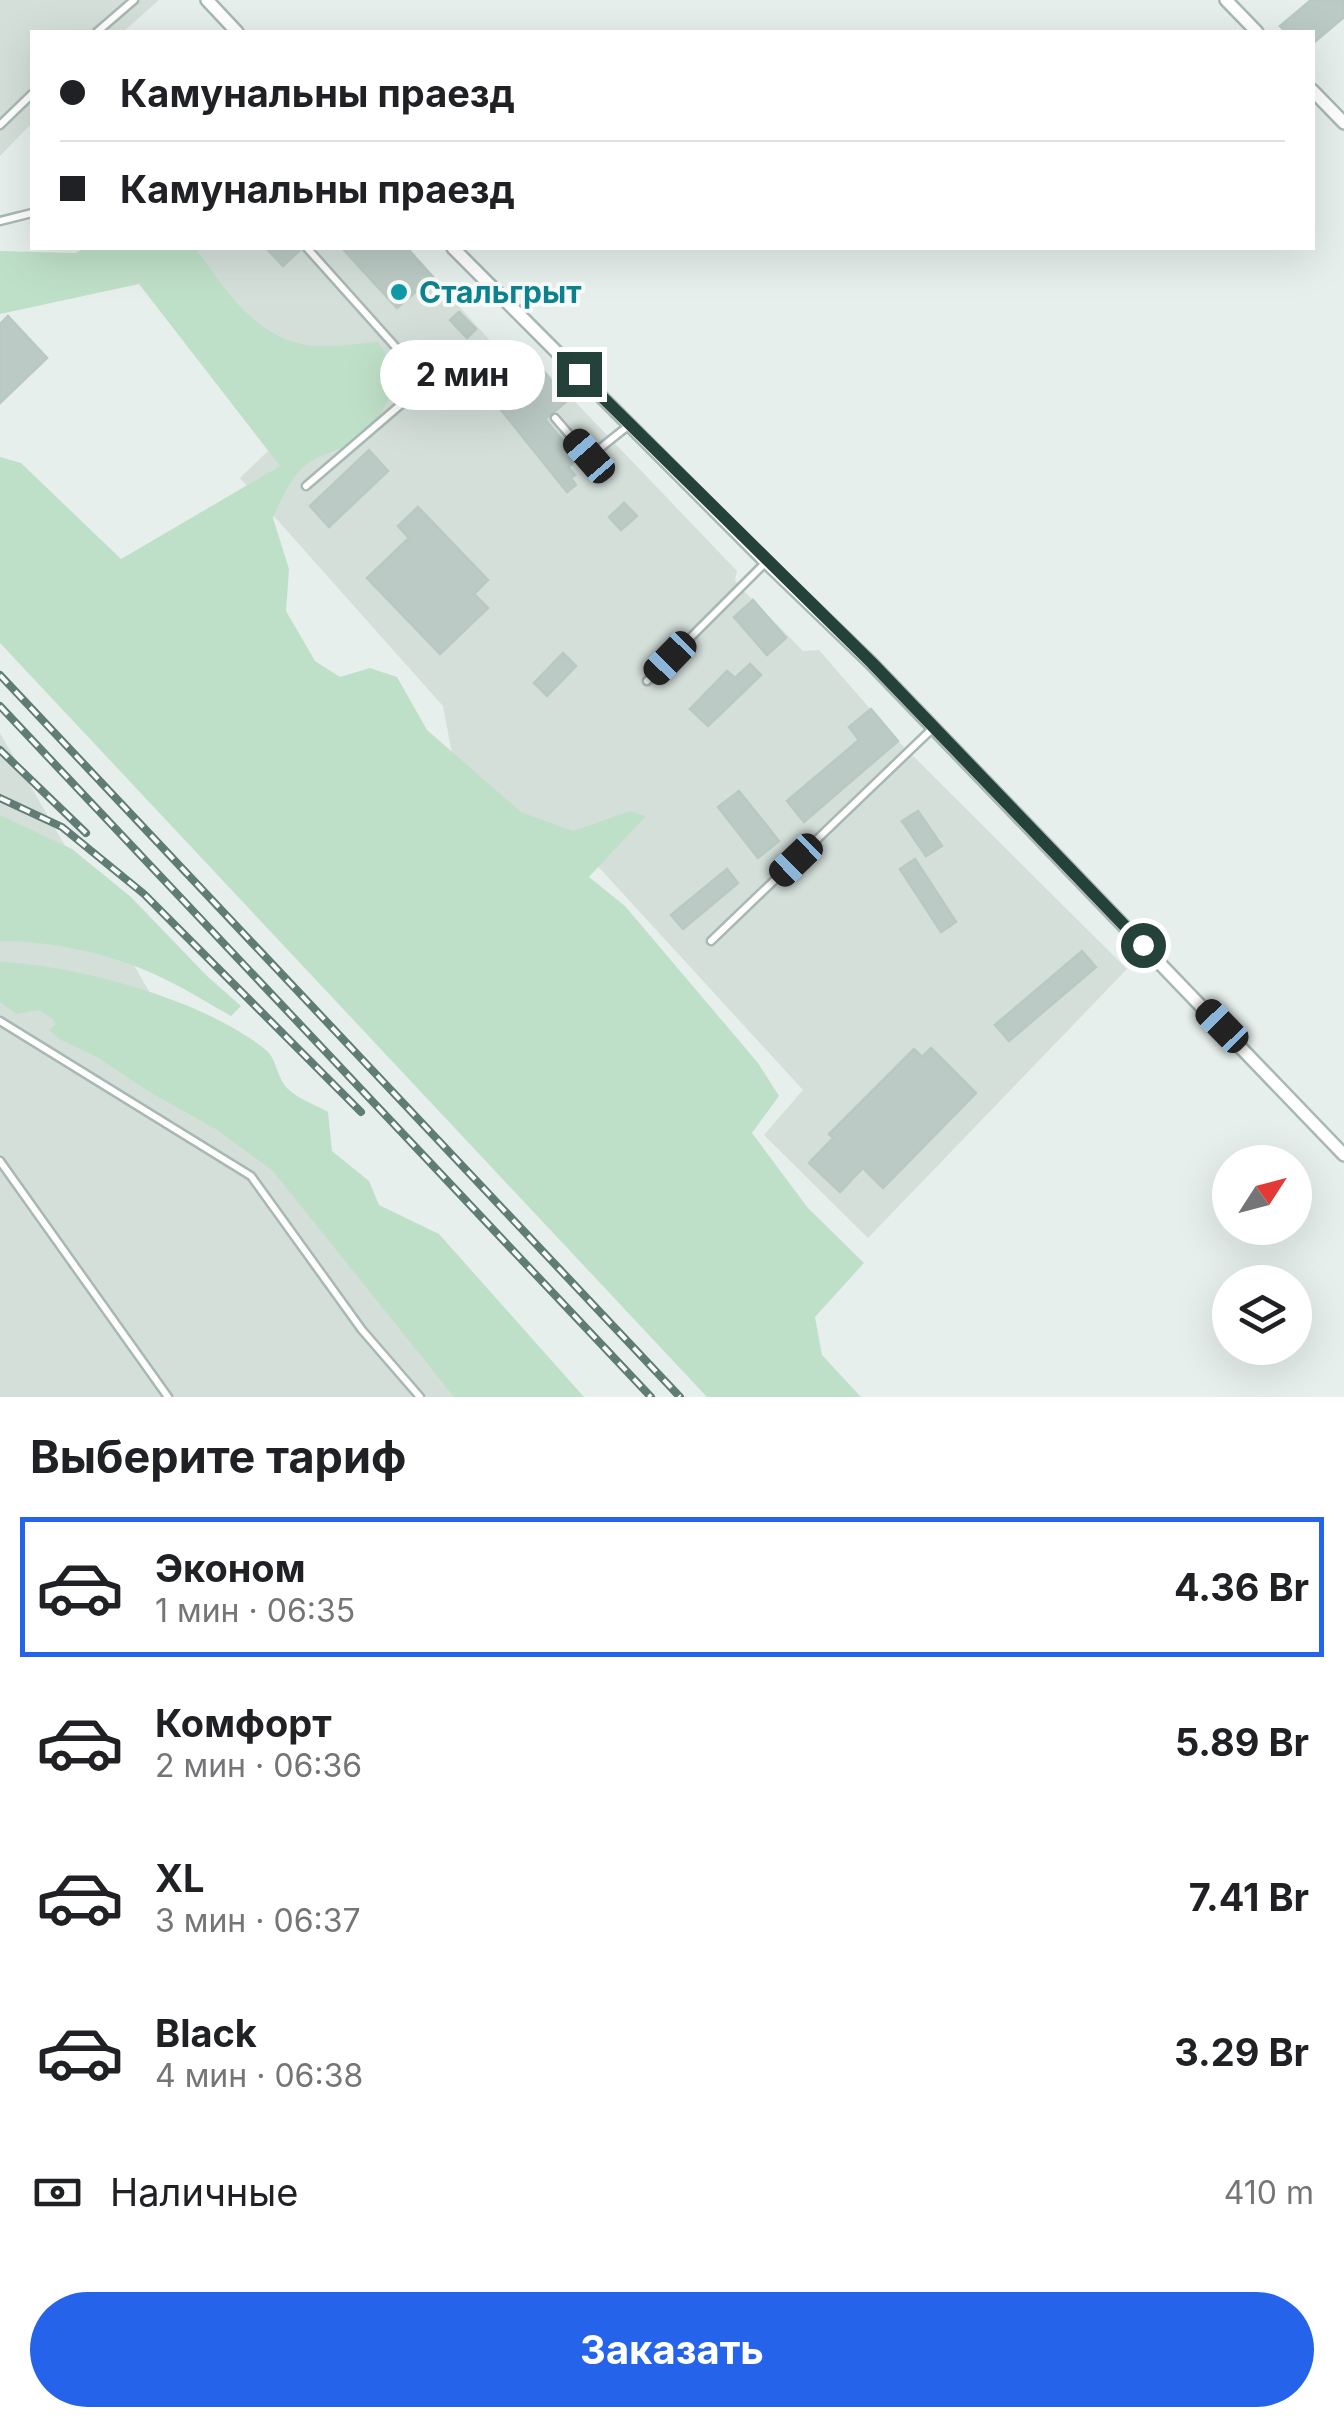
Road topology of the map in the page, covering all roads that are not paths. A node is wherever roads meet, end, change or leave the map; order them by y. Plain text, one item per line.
1 (134, 0) edge
2 (207, 0) edge
3 (1226, 0) edge
4 (99, 30) edge
5 (234, 30) edge
6 (1255, 30) edge
7 (1315, 93) edge
8 (30, 96) edge
9 (1343, 120) edge
10 (0, 125) edge
11 (30, 214) edge
12 (0, 221) edge
13 (310, 250) edge
14 (454, 250) edge
15 (556, 418) dead end
16 (629, 425) junction
17 (306, 486) dead end
18 (766, 562) junction
19 (647, 681) dead end
20 (932, 728) junction
21 (711, 941) dead end
22 (0, 1021) edge
23 (1344, 1155) edge
24 (0, 1160) edge
25 (168, 1397) edge
26 (420, 1397) edge

1 - 4 lane
2 - 5 street
3 - 6 street
7 - 9 street
8 - 10 lane
11 - 12 lane
13 - 17 lane
14 - 16 street
15 - 16 lane
16 - 18 street
18 - 19 lane
18 - 20 street
20 - 21 lane
20 - 23 street
22 - 26 lane
24 - 25 lane

